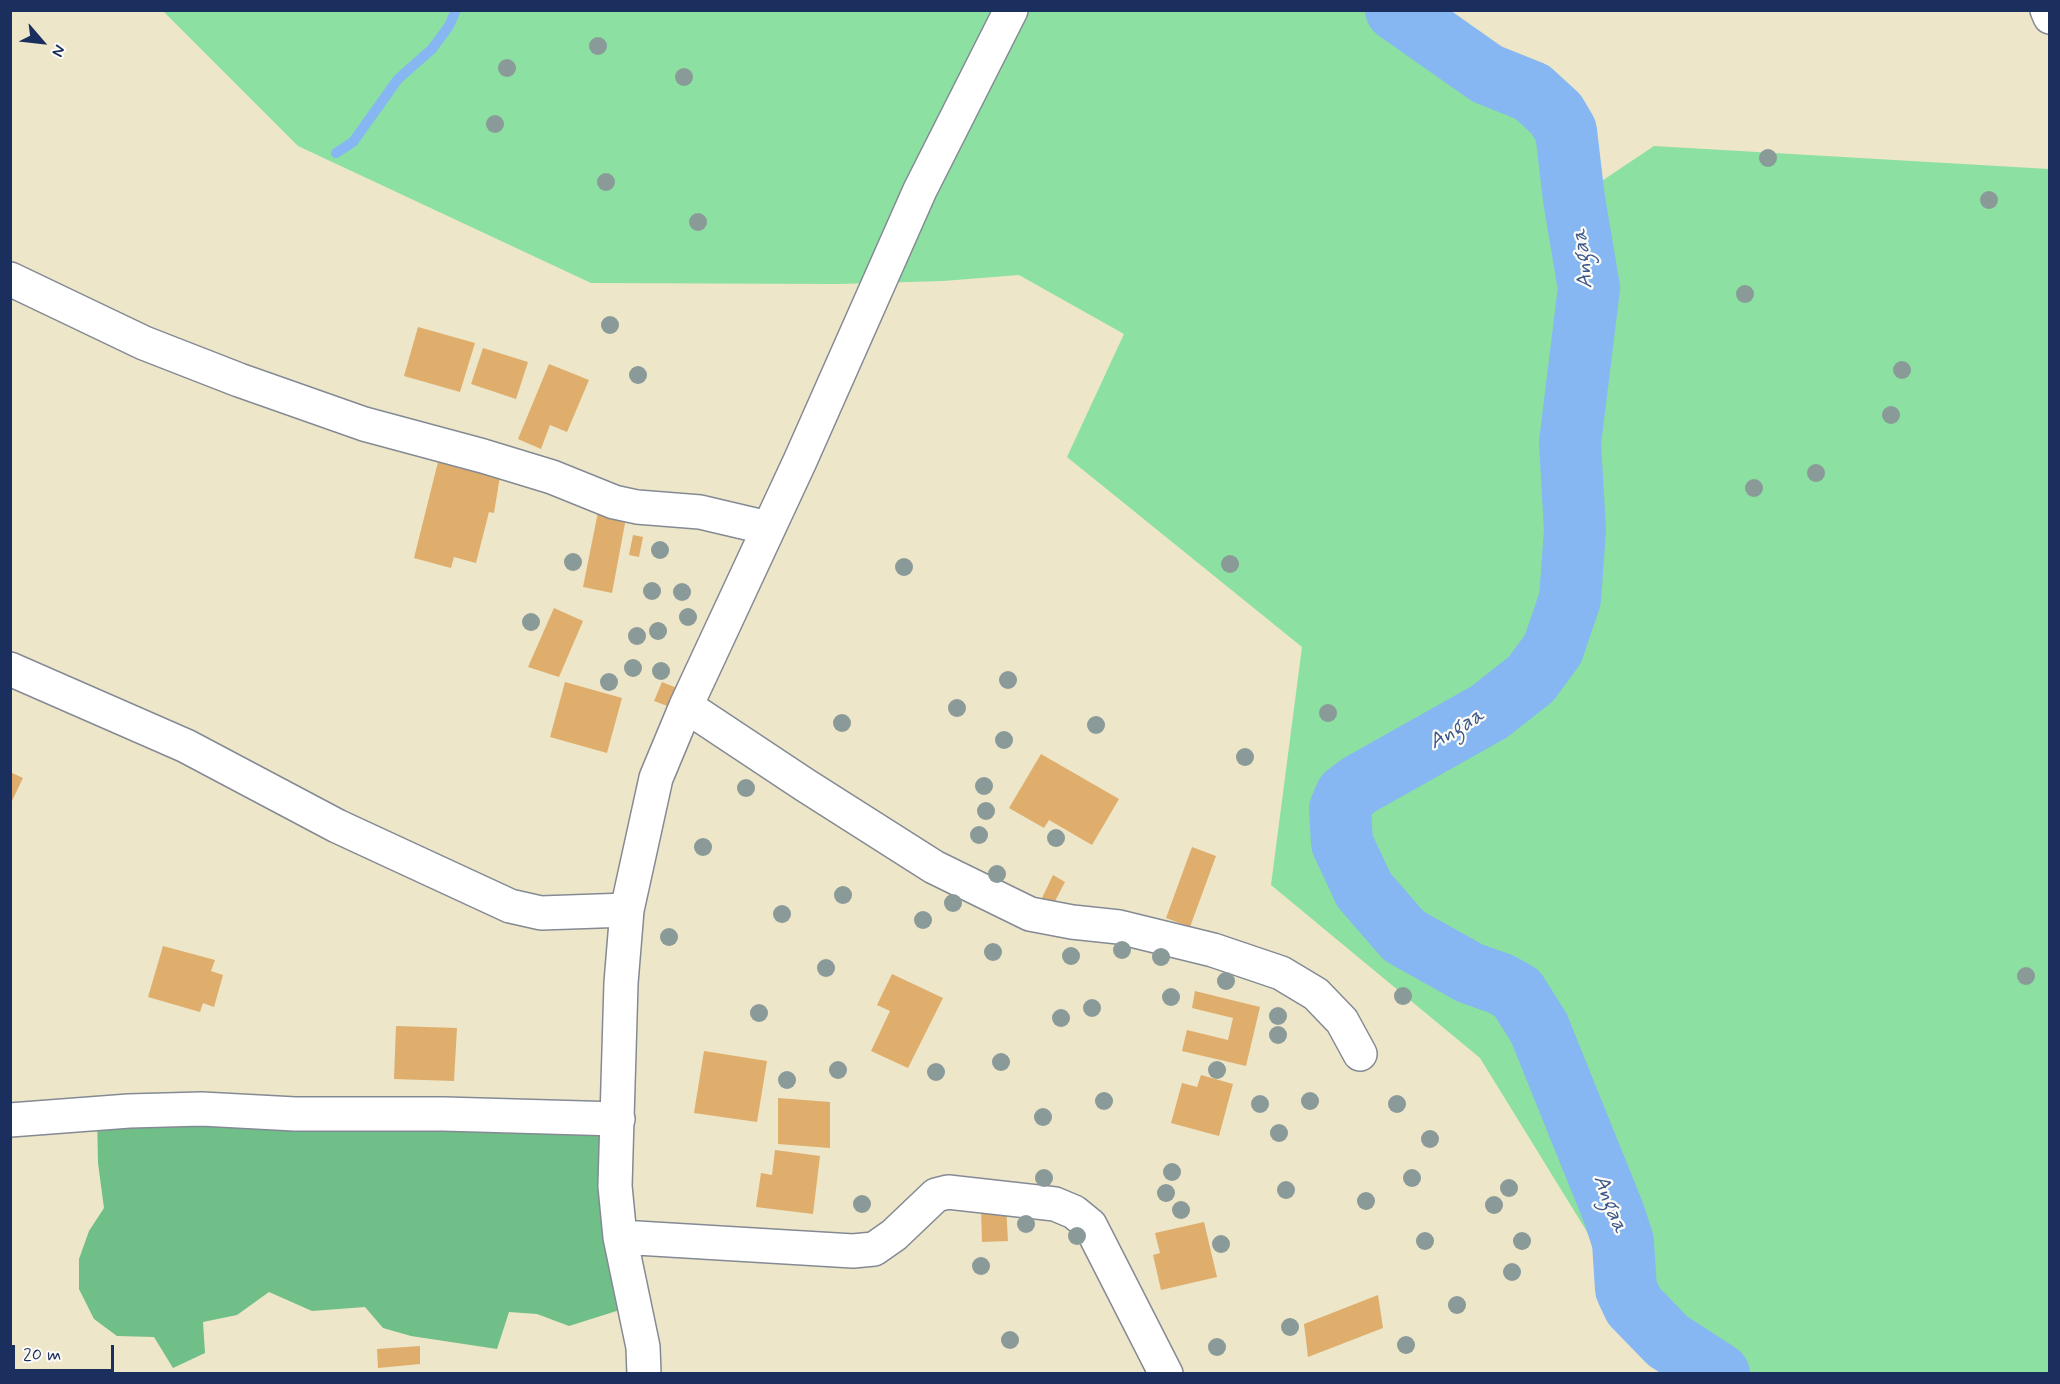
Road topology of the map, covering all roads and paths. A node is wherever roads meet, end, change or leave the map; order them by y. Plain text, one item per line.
1 (1011, 10) edge
2 (2047, 10) edge
3 (2049, 17) edge
4 (10, 279) edge
5 (768, 528) junction
6 (10, 669) edge
7 (686, 706) junction
8 (627, 910) junction
9 (1359, 1054) dead end
10 (618, 1119) junction
11 (10, 1120) edge
12 (620, 1237) junction
13 (644, 1374) edge
14 (1166, 1374) edge

1 - 5 street
2 - 3 street
4 - 5 street
5 - 7 street
6 - 8 street
7 - 8 street
7 - 9 street
8 - 10 street
10 - 11 street
10 - 12 street
12 - 13 street
12 - 14 street

